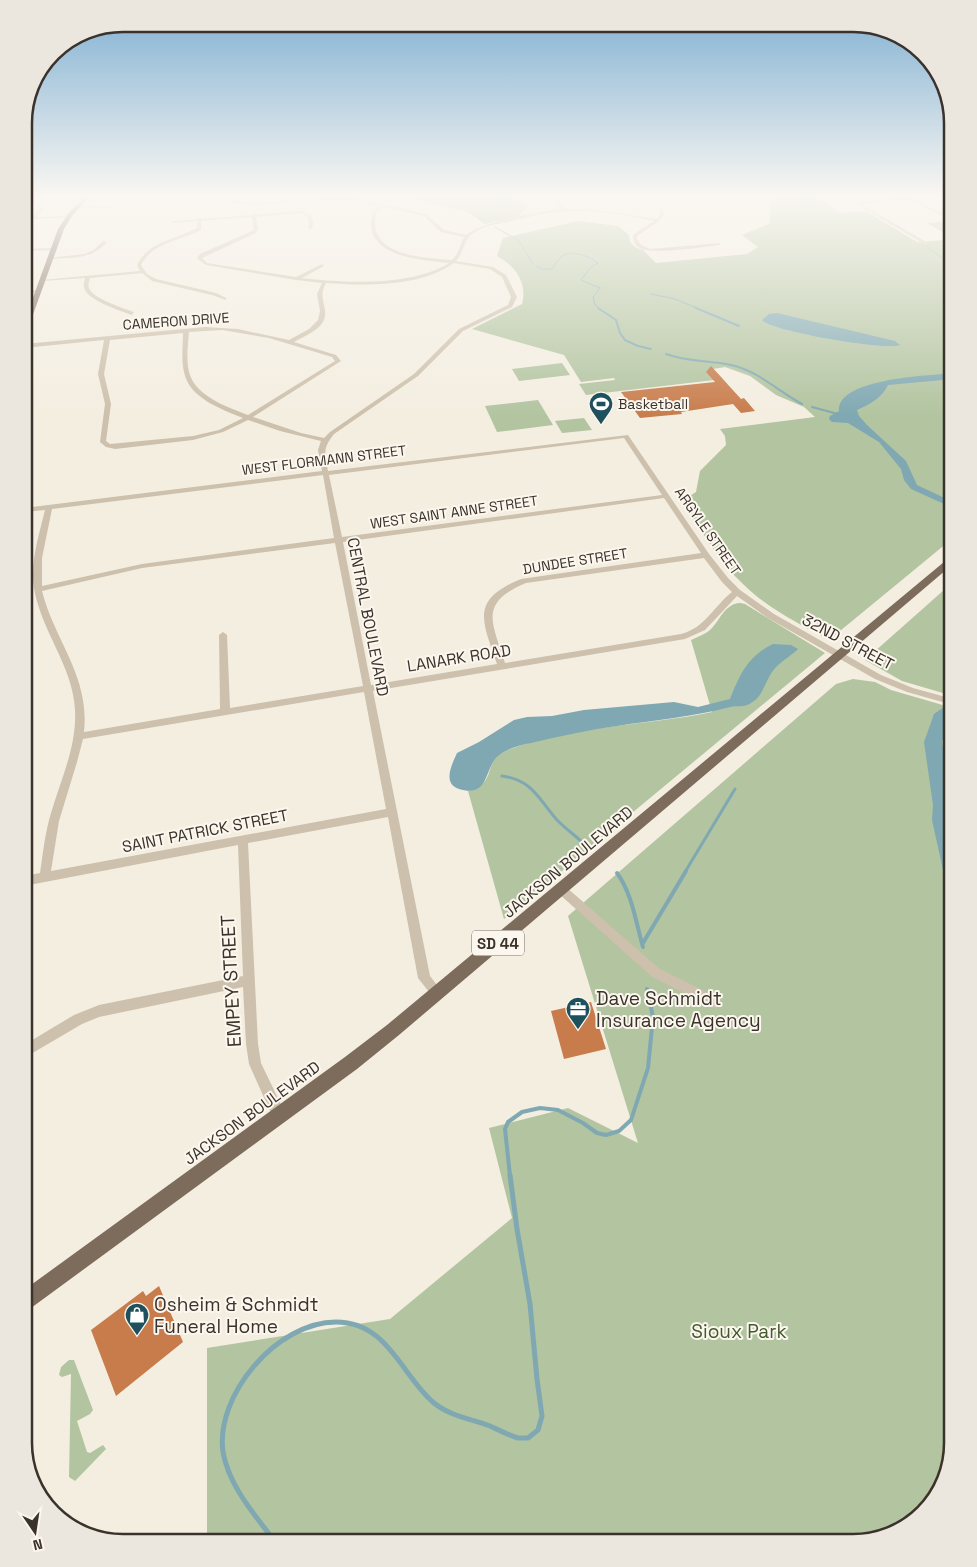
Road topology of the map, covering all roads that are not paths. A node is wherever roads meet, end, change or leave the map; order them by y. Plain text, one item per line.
1 (46, 270) edge
2 (243, 270) edge
3 (312, 270) edge
4 (436, 270) edge
5 (493, 270) edge
6 (142, 272) joint
7 (88, 276) junction
8 (296, 279) junction
9 (42, 280) junction
10 (324, 283) junction
11 (33, 291) edge
12 (38, 291) junction
13 (224, 299) dead end
14 (33, 303) edge
15 (132, 313) dead end
16 (186, 331) junction
17 (107, 339) junction
18 (288, 342) junction
19 (33, 345) edge
20 (249, 417) junction
21 (626, 436) joint
22 (325, 440) junction
23 (325, 472) junction
24 (667, 496) junction
25 (50, 507) junction
26 (33, 509) edge
27 (338, 540) junction
28 (706, 554) junction
29 (944, 567) edge
30 (38, 589) junction
31 (737, 592) junction
32 (696, 632) joint
33 (223, 635) dead end
34 (839, 656) junction
35 (502, 666) junction
36 (366, 688) junction
37 (944, 699) edge
38 (225, 712) junction
39 (79, 736) junction
40 (392, 812) junction
41 (243, 840) junction
42 (45, 877) junction
43 (32, 879) edge
44 (562, 890) junction
45 (249, 980) junction
46 (437, 994) junction
47 (715, 1002) dead end
48 (32, 1047) edge
49 (279, 1115) junction
50 (32, 1295) edge

1 - 9 main road
2 - 8 street
3 - 8 street
4 - 10 street
5 - 22 street
6 - 7 street
6 - 13 street
7 - 9 street
7 - 15 street
8 - 10 street
9 - 12 main road
10 - 18 street
11 - 12 street
12 - 14 main road
16 - 17 street, CAMERON DRIVE
16 - 18 street, CAMERON DRIVE
16 - 20 street
17 - 19 street, CAMERON DRIVE
17 - 20 street
18 - 20 street, CAMERON DRIVE
20 - 22 street
21 - 23 street, WEST FLORMANN STREET
21 - 24 street, ARGYLE STREET
22 - 23 street, CENTRAL BOULEVARD
23 - 25 street, WEST FLORMANN STREET
23 - 27 street, CENTRAL BOULEVARD
24 - 27 street, WEST SAINT ANNE STREET
24 - 28 street, ARGYLE STREET
25 - 26 street, WEST FLORMANN STREET
25 - 30 street
27 - 30 street, WEST SAINT ANNE STREET
27 - 36 street, CENTRAL BOULEVARD
28 - 31 street, ARGYLE STREET
28 - 35 street, DUNDEE STREET
29 - 34 main road, JACKSON BOULEVARD / SD 44
30 - 39 street
31 - 32 street, ARGYLE STREET
31 - 34 street, 32ND STREET
32 - 35 street, LANARK ROAD
33 - 38 street
34 - 37 street, 32ND STREET
34 - 44 main road, JACKSON BOULEVARD / SD 44
35 - 36 street, LANARK ROAD
36 - 38 street, LANARK ROAD
36 - 40 street, CENTRAL BOULEVARD
38 - 39 street, LANARK ROAD
39 - 42 street
40 - 41 street, SAINT PATRICK STREET
40 - 46 street, CENTRAL BOULEVARD
41 - 42 street, SAINT PATRICK STREET
41 - 45 street, EMPEY STREET
42 - 43 street, SAINT PATRICK STREET
44 - 46 main road, JACKSON BOULEVARD / SD 44
44 - 47 street
45 - 48 street
45 - 49 street, EMPEY STREET
46 - 49 main road, JACKSON BOULEVARD / SD 44
49 - 50 main road, JACKSON BOULEVARD / SD 44

